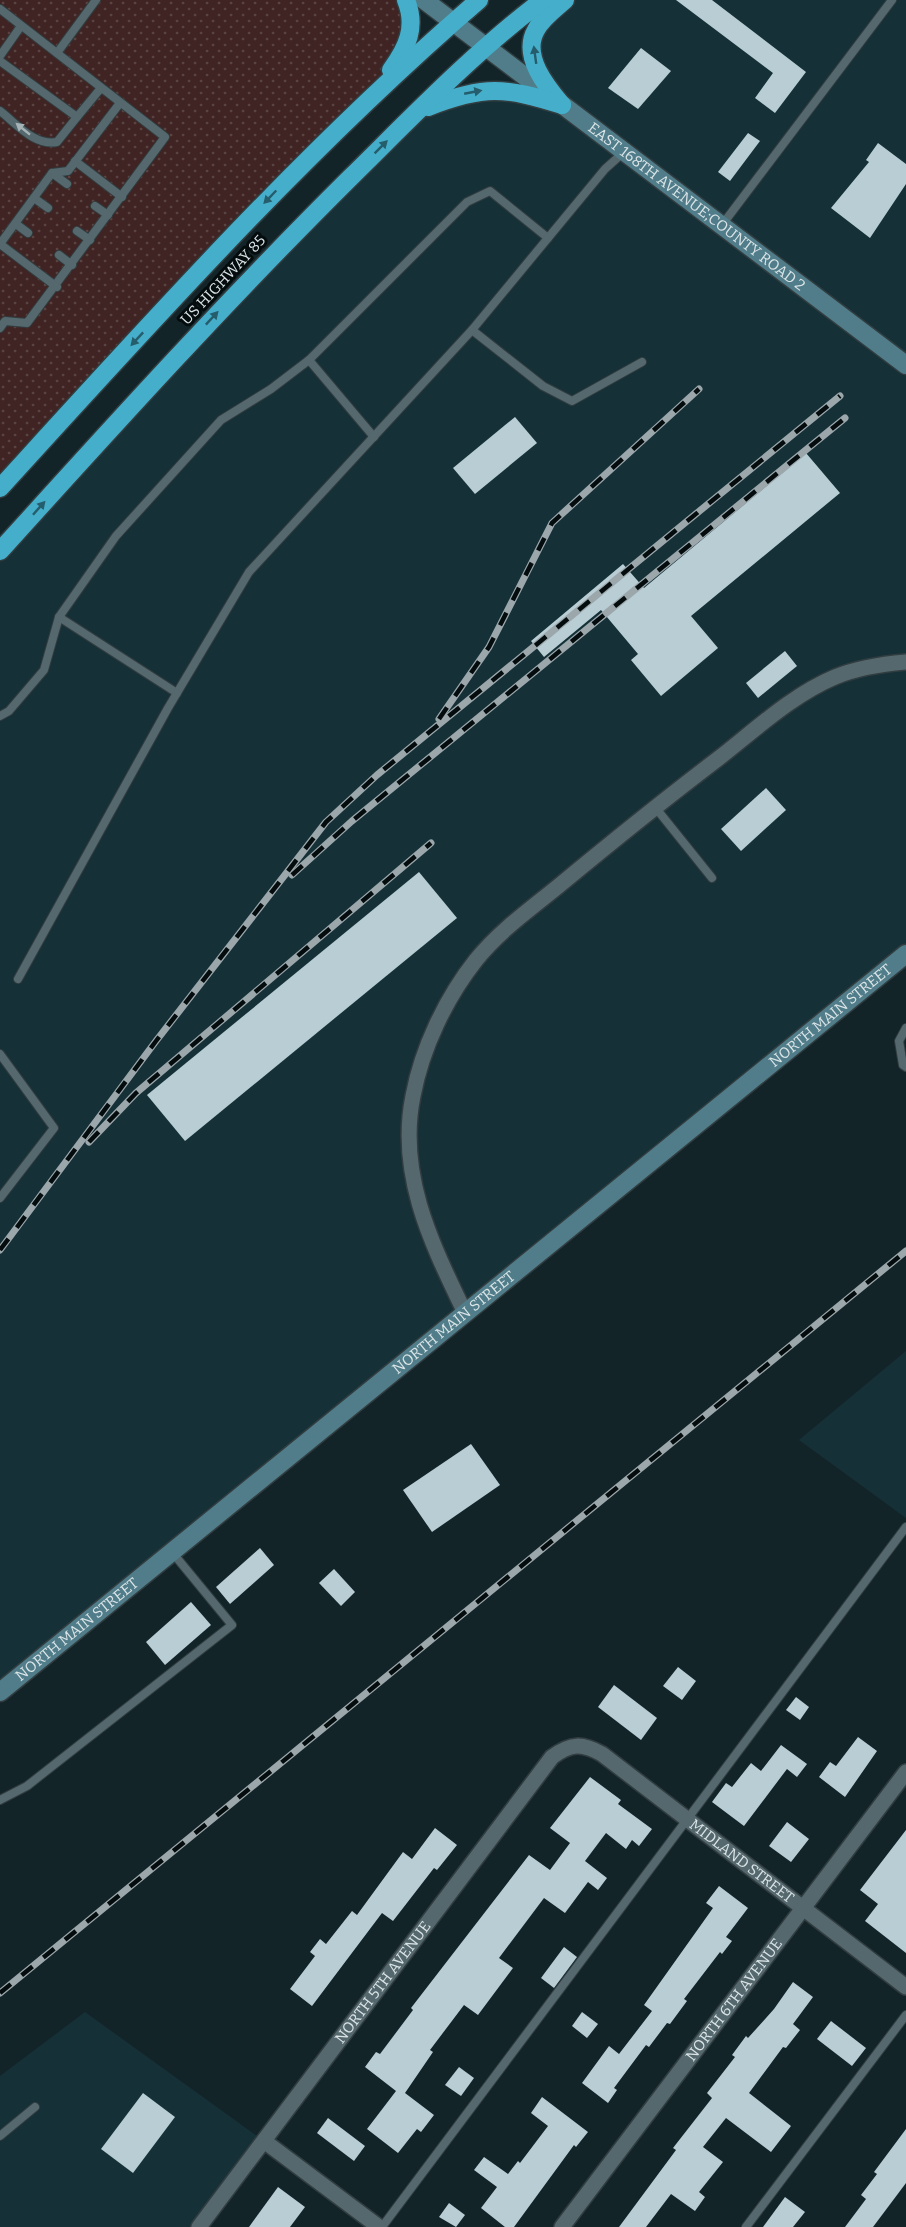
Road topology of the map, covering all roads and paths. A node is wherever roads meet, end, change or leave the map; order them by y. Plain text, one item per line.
1 (96, 0) edge
2 (406, 0) edge
3 (424, 0) edge
4 (479, 0) edge
5 (543, 0) edge
6 (565, 0) edge
7 (892, 0) edge
8 (0, 9) edge
9 (453, 22) junction
10 (21, 26) junction
11 (486, 48) junction
12 (57, 53) junction
13 (0, 56) edge
14 (0, 61) edge
15 (101, 88) junction
16 (372, 96) junction
17 (120, 102) junction
18 (562, 105) junction
19 (0, 111) edge
20 (418, 111) junction
21 (77, 117) junction
22 (624, 152) junction
23 (75, 161) junction
24 (52, 173) junction
25 (67, 184) dead end
26 (122, 197) junction
27 (34, 198) junction
28 (95, 206) dead end
29 (48, 208) dead end
30 (108, 215) junction
31 (16, 224) junction
32 (722, 225) junction
33 (77, 231) dead end
34 (28, 233) dead end
35 (548, 238) junction
36 (90, 240) junction
37 (59, 255) dead end
38 (72, 265) junction
39 (57, 287) junction
40 (0, 328) edge
41 (472, 330) junction
42 (309, 360) junction
43 (642, 362) dead end
44 (906, 365) edge
45 (374, 437) junction
46 (0, 488) edge
47 (0, 551) edge
48 (59, 617) junction
49 (906, 662) edge
50 (177, 693) junction
51 (0, 716) edge
52 (655, 807) junction
53 (712, 878) dead end
54 (906, 954) edge
55 (18, 979) dead end
56 (906, 1028) edge
57 (0, 1054) edge
58 (906, 1067) edge
59 (0, 1198) edge
60 (465, 1313) junction
61 (906, 1527) edge
62 (172, 1552) junction
63 (0, 1692) edge
64 (572, 1745) joint
65 (906, 1772) edge
66 (0, 1800) edge
67 (688, 1821) junction
68 (804, 1908) junction
69 (906, 1987) edge
70 (906, 2015) edge
71 (35, 2107) dead end
72 (0, 2136) edge
73 (264, 2141) junction
74 (200, 2227) edge
75 (380, 2227) edge
76 (562, 2227) edge
77 (746, 2227) edge

1 - 12 lane
2 - 16 highway
3 - 9 street, EAST 168TH AVENUE;COUNTY ROAD 2
4 - 9 highway, US HIGHWAY 85
5 - 11 highway, US HIGHWAY 85
18 -> 6 highway
7 - 32 lane
8 - 10 lane
9 - 11 street, EAST 168TH AVENUE;COUNTY ROAD 2
9 - 16 highway, US HIGHWAY 85
10 - 12 lane
10 - 13 lane
11 - 18 street, EAST 168TH AVENUE;COUNTY ROAD 2
11 - 20 highway, US HIGHWAY 85
12 - 15 lane
14 - 21 lane
15 - 17 lane
15 - 21 lane
16 -> 46 highway, US HIGHWAY 85
17 - 23 lane
17 - 26 lane
20 -> 18 highway
18 - 22 street, EAST 168TH AVENUE;COUNTY ROAD 2
21 -> 19 lane
47 -> 20 highway, US HIGHWAY 85
22 - 32 street, EAST 168TH AVENUE;COUNTY ROAD 2
22 - 35 lane
23 - 24 lane
23 - 26 lane
24 - 25 lane
24 - 27 lane
26 - 30 lane
27 - 29 lane
27 - 31 lane
28 - 30 lane
30 - 36 lane
31 - 34 lane
31 - 39 lane
32 - 44 street, EAST 168TH AVENUE;COUNTY ROAD 2
33 - 36 lane
35 - 41 lane
35 - 42 lane
36 - 38 lane
37 - 38 lane
38 - 39 lane
39 - 40 lane
41 - 43 lane
41 - 45 lane
42 - 45 lane
42 - 48 lane
45 - 50 lane
48 - 50 lane
48 - 51 lane
49 - 52 street
50 - 55 lane
52 - 53 lane
52 - 60 street
54 - 60 street, NORTH MAIN STREET
56 - 58 lane
57 - 59 lane
60 - 62 street, NORTH MAIN STREET
61 - 67 lane
62 - 63 street, NORTH MAIN STREET
62 - 66 lane
64 - 67 street, MIDLAND STREET
64 - 73 street, NORTH 5TH AVENUE
65 - 68 street, NORTH 6TH AVENUE
67 - 68 street, MIDLAND STREET
67 - 75 lane
68 - 69 street, MIDLAND STREET
68 - 76 street, NORTH 6TH AVENUE
70 - 77 lane
71 - 72 lane
73 - 74 street, NORTH 5TH AVENUE
73 - 75 street

